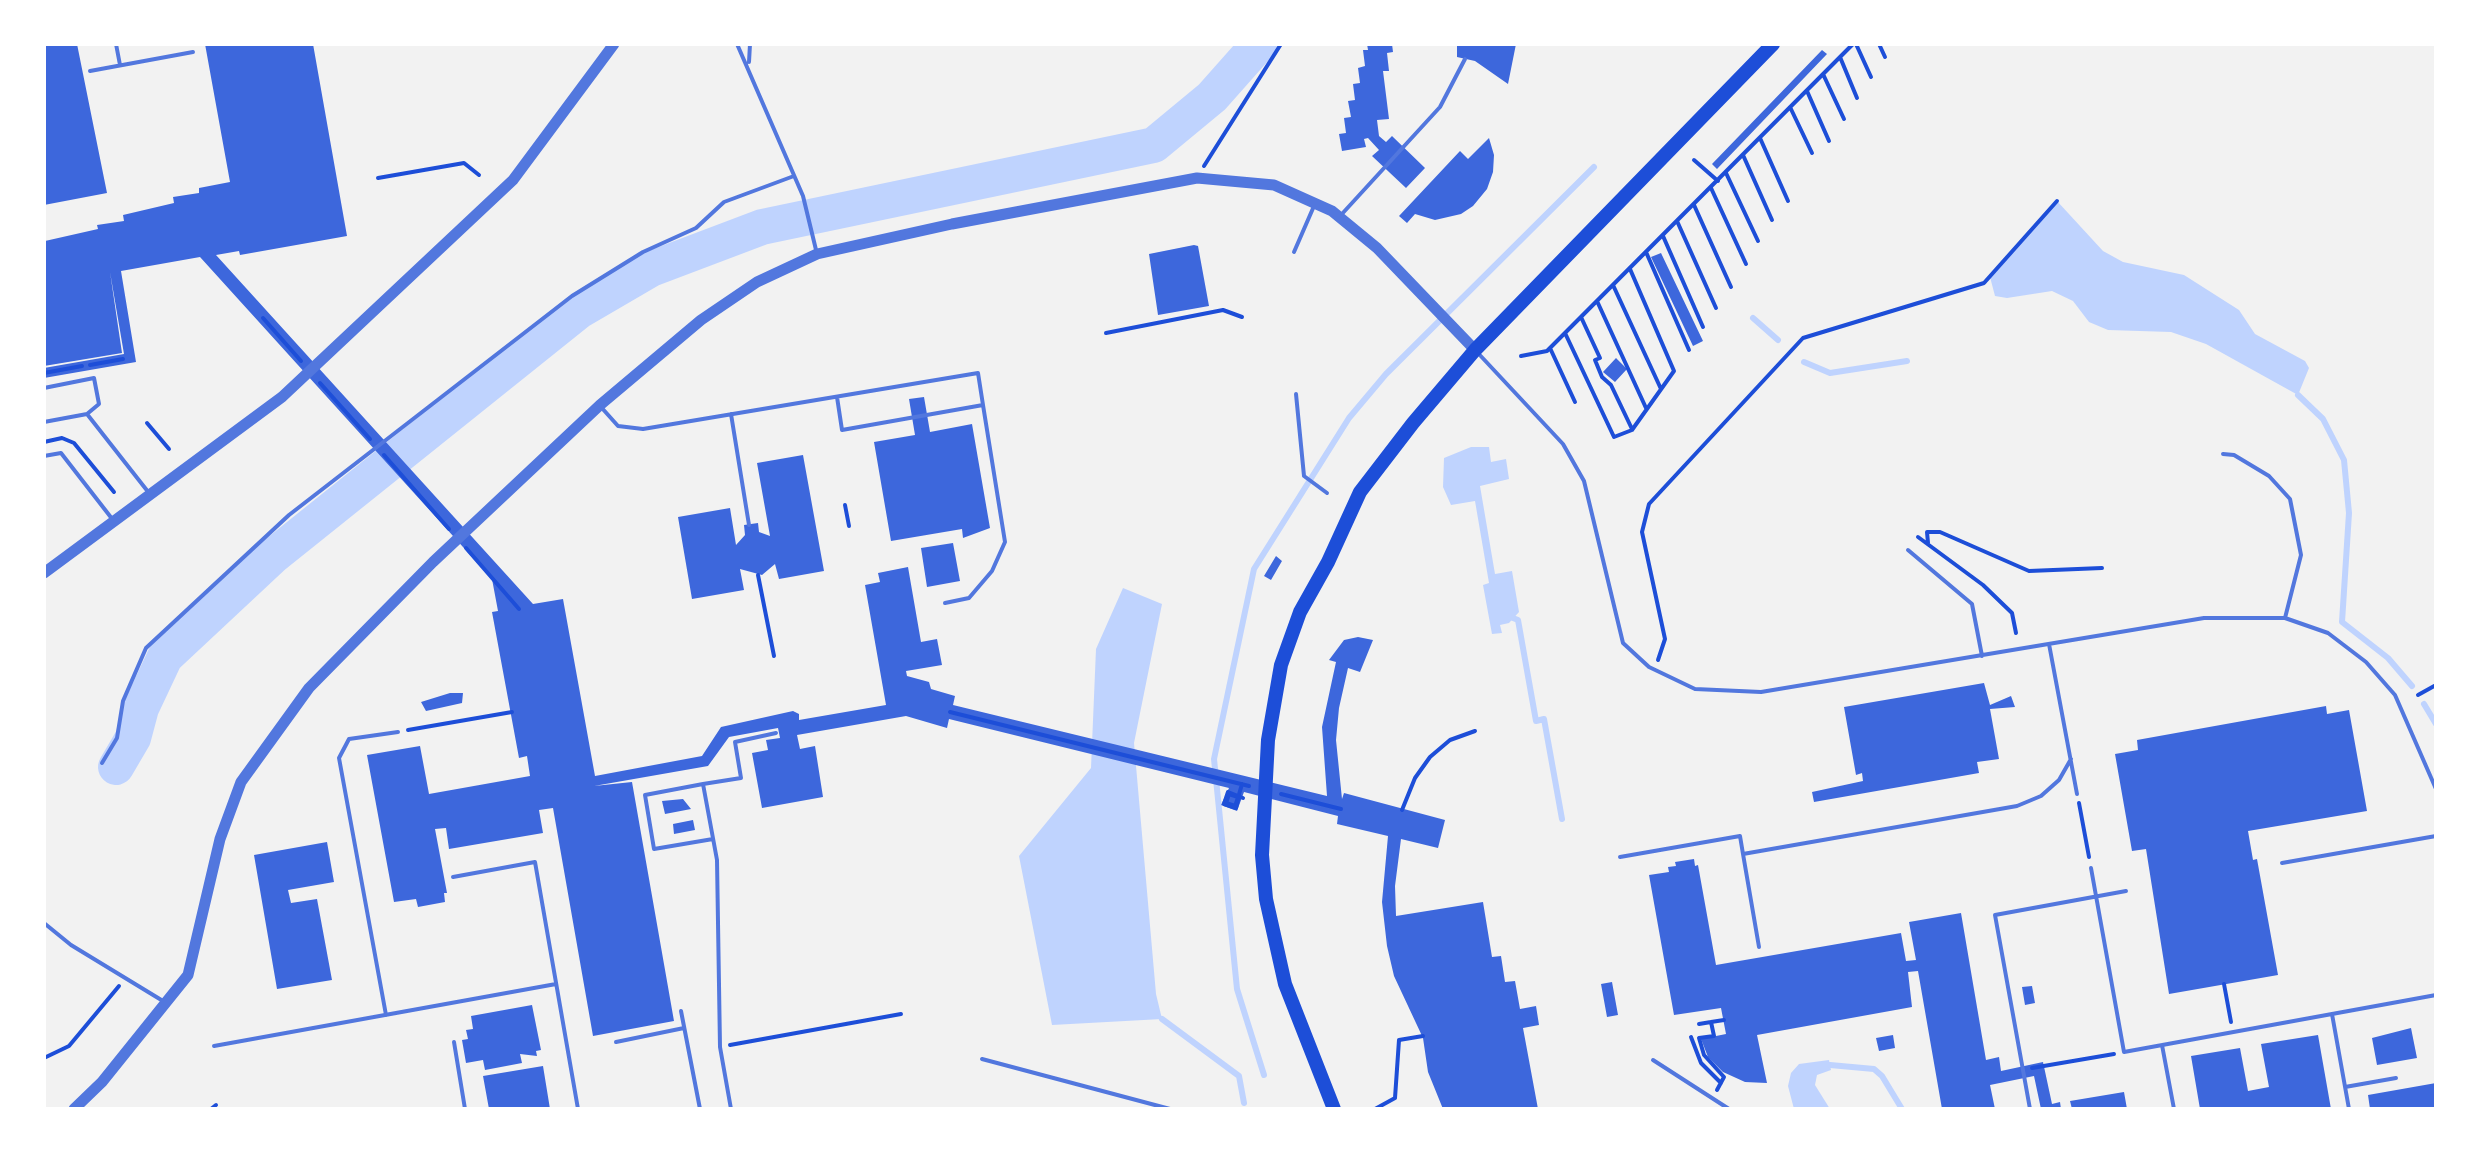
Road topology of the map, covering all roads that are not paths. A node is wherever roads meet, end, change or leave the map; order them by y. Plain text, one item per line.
1 (116, 44) edge
2 (614, 44) edge
3 (737, 44) edge
4 (750, 44) edge
5 (1773, 44) edge
6 (193, 52) dead end
7 (1465, 59) dead end
8 (749, 64) junction
9 (120, 66) junction
10 (90, 71) dead end
11 (794, 176) junction
12 (1315, 204) junction
13 (1339, 217) junction
14 (1294, 252) dead end
15 (817, 254) junction
16 (1475, 350) junction
17 (44, 388) edge
18 (1296, 394) dead end
19 (837, 397) junction
20 (600, 405) junction
21 (983, 405) junction
22 (87, 414) junction
23 (731, 414) junction
24 (44, 422) edge
25 (2223, 454) dead end
26 (44, 456) edge
27 (1327, 493) dead end
28 (150, 495) junction
29 (115, 522) junction
30 (749, 525) dead end
31 (1908, 550) dead end
32 (44, 573) edge
33 (945, 603) dead end
34 (2285, 618) junction
35 (2049, 644) junction
36 (1982, 656) junction
37 (398, 732) road end
38 (776, 733) dead end
39 (2071, 759) junction
40 (102, 763) dead end
41 (703, 784) junction
42 (2436, 789) edge
43 (2077, 794) road end
44 (2436, 836) edge
45 (713, 839) junction
46 (1743, 854) junction
47 (1620, 857) dead end
48 (2282, 863) dead end
49 (2091, 868) road end
50 (453, 877) dead end
51 (2126, 891) dead end
52 (2096, 897) junction
53 (44, 923) edge
54 (1759, 947) dead end
55 (556, 984) junction
56 (2436, 995) edge
57 (169, 1004) junction
58 (681, 1011) dead end
59 (2332, 1014) junction
60 (386, 1015) junction
61 (684, 1028) junction
62 (454, 1042) dead end
63 (616, 1042) dead end
64 (2162, 1045) junction
65 (214, 1046) dead end
66 (982, 1059) dead end
67 (1653, 1060) dead end
68 (2396, 1078) dead end
69 (2345, 1087) junction
70 (74, 1109) edge
71 (465, 1109) edge
72 (578, 1109) edge
73 (700, 1109) edge
74 (731, 1109) edge
75 (1170, 1109) edge
76 (1334, 1109) edge
77 (1729, 1109) edge
78 (2030, 1109) edge
79 (2174, 1109) edge
80 (2349, 1109) edge

1 - 9 lane
2 - 28 street
3 - 8 lane
4 - 8 lane
5 - 16 main road
6 - 9 lane
7 - 13 lane
8 - 11 lane
9 - 10 lane
11 - 15 lane
11 - 40 lane
12 - 13 street
12 - 14 lane
12 - 15 street
13 - 16 street
15 - 20 street
16 - 36 lane
16 - 76 main road
17 - 22 lane
18 - 27 lane
19 - 21 lane
19 - 21 lane
19 - 23 lane
20 - 23 lane
20 - 57 street
21 - 33 lane
22 - 24 lane
22 - 28 lane
23 - 30 lane
25 - 34 lane
26 - 29 lane
28 - 29 street
29 - 32 street
31 - 36 lane
34 - 35 lane
34 - 42 lane
35 - 36 lane
35 - 39 lane
37 - 60 lane
38 - 41 lane
39 - 43 lane
39 - 46 lane
41 - 45 lane
41 - 45 lane
44 - 48 lane
45 - 74 lane
46 - 47 lane
46 - 54 lane
49 - 52 lane
50 - 55 lane
51 - 52 lane
52 - 64 lane
52 - 78 lane
53 - 57 lane
55 - 60 lane
55 - 72 lane
56 - 59 lane
57 - 70 street
58 - 61 lane
59 - 64 lane
59 - 69 lane
60 - 65 lane
61 - 63 lane
61 - 73 lane
62 - 71 lane
64 - 79 lane
66 - 75 lane
67 - 77 lane
68 - 69 lane
69 - 80 lane

